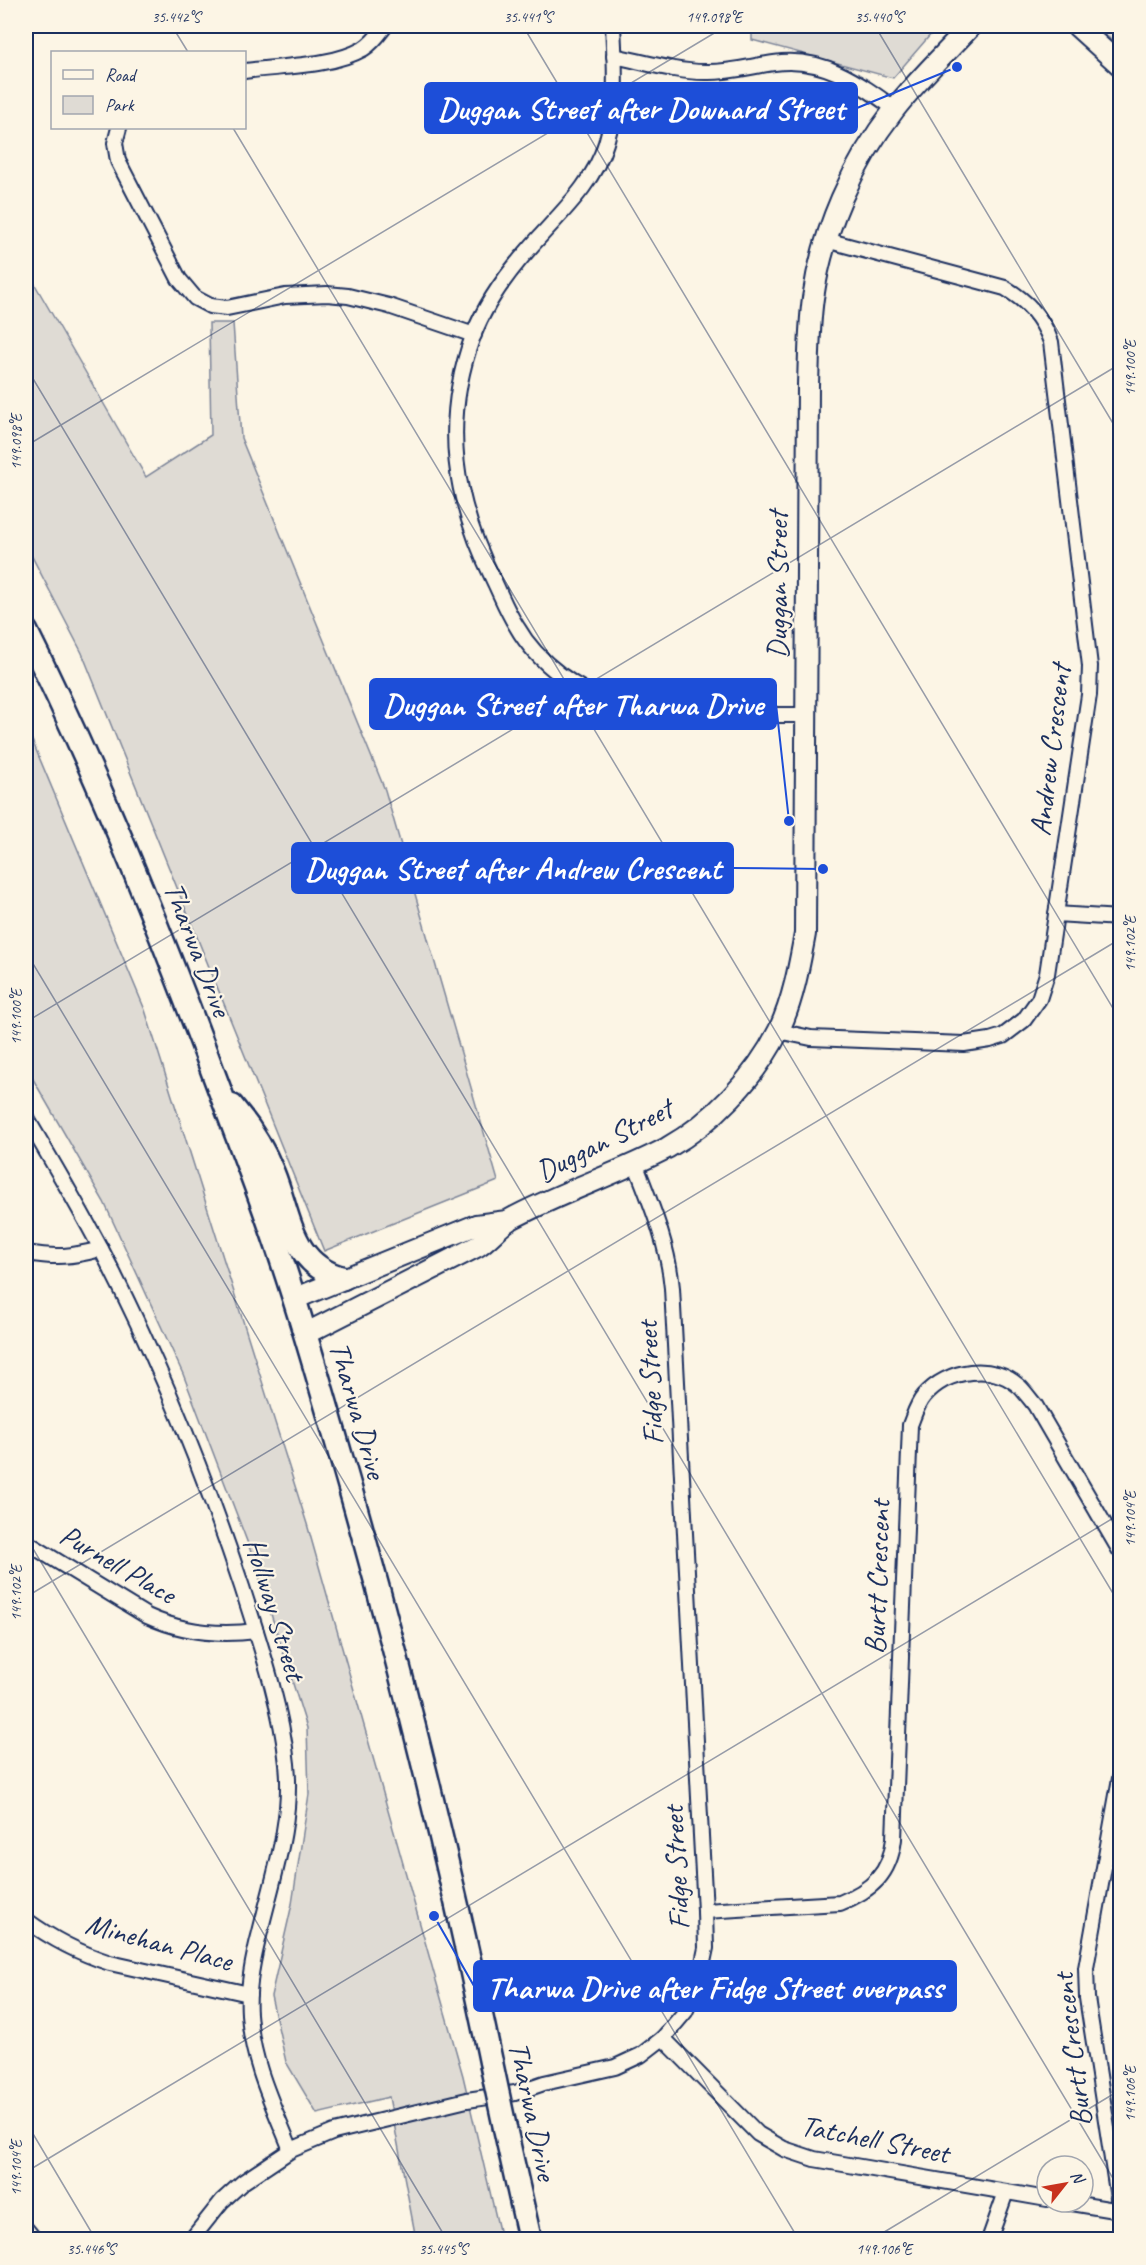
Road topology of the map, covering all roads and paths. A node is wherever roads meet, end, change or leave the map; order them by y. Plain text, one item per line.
1 (385, 26) edge
2 (613, 26) edge
3 (971, 26) edge
4 (1077, 26) edge
5 (614, 56) junction
6 (1120, 65) edge
7 (246, 71) edge
8 (895, 109) junction
9 (119, 129) edge
10 (826, 240) junction
11 (474, 334) junction
12 (26, 631) edge
13 (807, 716) junction
14 (1056, 914) junction
15 (1120, 918) edge
16 (778, 1031) junction
17 (220, 1091) junction
18 (26, 1117) edge
19 (635, 1163) junction
20 (507, 1221) junction
21 (101, 1249) junction
22 (26, 1253) edge
23 (343, 1278) junction
24 (294, 1299) junction
25 (305, 1334) junction
26 (26, 1542) edge
27 (1120, 1551) edge
28 (256, 1631) junction
29 (1120, 1778) edge
30 (705, 1911) junction
31 (26, 1920) edge
32 (249, 1994) junction
33 (663, 2038) junction
34 (291, 2150) junction
35 (1006, 2192) junction
36 (1035, 2197) edge
37 (1095, 2207) edge
38 (1120, 2211) edge
39 (26, 2229) edge
40 (35, 2240) edge
41 (191, 2240) edge
42 (530, 2240) edge
43 (989, 2240) edge

1 - 7 street
2 - 5 street
3 - 8 street, Duggan Street
4 - 6 street
5 - 8 street
5 - 11 street
8 - 10 street, Duggan Street
9 - 11 street
10 - 13 street, Duggan Street
10 - 14 street, Andrew Crescent
11 - 13 street
12 - 17 main road, Tharwa Drive
13 - 16 street, Duggan Street
14 - 15 street
14 - 16 street, Andrew Crescent
16 - 19 street, Duggan Street
17 - 23 main road
17 - 24 main road, Tharwa Drive
18 - 21 street, Hollway Street
19 - 20 street, Duggan Street
19 - 30 street, Fidge Street
20 - 23 street, Duggan Street
20 - 25 street, Duggan Street
21 - 22 street
21 - 28 street, Hollway Street
23 - 24 street, Duggan Street
24 - 25 main road, Tharwa Drive
25 - 42 main road, Tharwa Drive, bridge
26 - 28 street, Purnell Place
27 - 30 street, Burtt Crescent
28 - 32 street, Hollway Street
29 - 38 street, Burtt Crescent
30 - 33 street, Fidge Street
31 - 32 street, Minehan Place
32 - 34 street, Hollway Street
33 - 34 street, Fidge Street
33 - 35 street, Tatchell Street
34 - 41 street, Fidge Street
35 - 36 street, Tatchell Street
35 - 43 street
37 - 38 street
39 - 40 street

